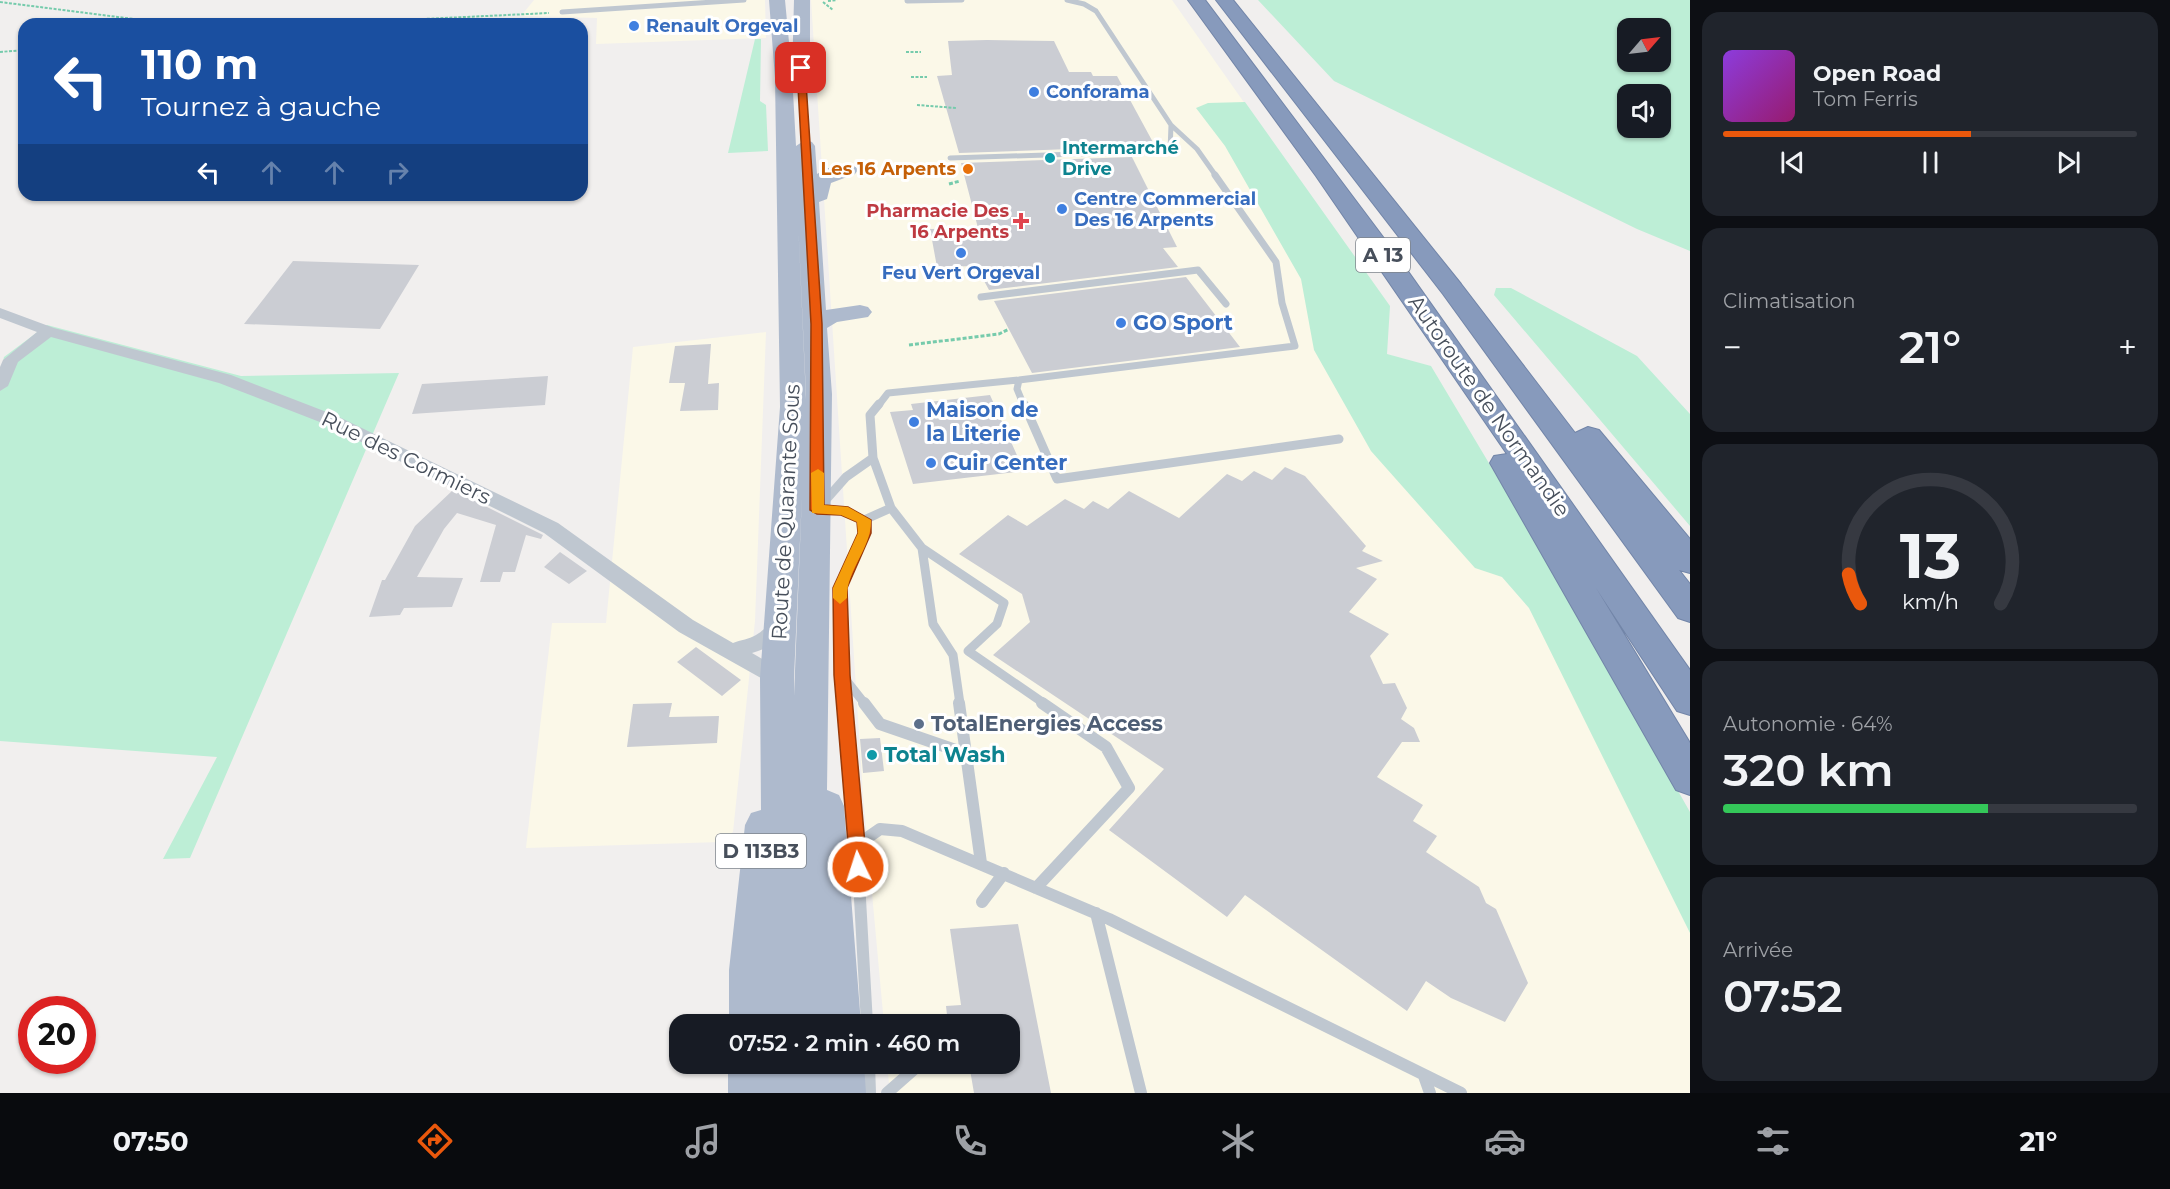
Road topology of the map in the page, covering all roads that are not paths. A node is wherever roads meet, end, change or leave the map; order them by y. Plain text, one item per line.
1 (744, 0) edge
2 (777, 0) edge
3 (802, 0) edge
4 (962, 0) edge
5 (1067, 0) edge
6 (1197, 0) edge
7 (1224, 0) edge
8 (907, 1) edge
9 (562, 12) road end
10 (1171, 124) junction
11 (950, 158) dead end
12 (848, 170) dead end
13 (809, 198) junction
14 (1452, 289) junction
15 (981, 297) dead end
16 (1226, 304) dead end
17 (0, 312) edge
18 (860, 312) dead end
19 (817, 324) junction
20 (48, 331) junction
21 (1019, 380) junction
22 (0, 386) edge
23 (1509, 433) junction
24 (1339, 438) dead end
25 (873, 458) junction
26 (891, 508) junction
27 (802, 510) junction
28 (864, 520) junction
29 (922, 548) junction
30 (1690, 561) edge
31 (1690, 609) edge
32 (781, 626) junction
33 (813, 650) junction
34 (968, 651) junction
35 (730, 652) junction
36 (953, 655) junction
37 (842, 675) junction
38 (777, 678) junction
39 (1690, 700) edge
40 (967, 754) junction
41 (1690, 778) edge
42 (857, 844) junction
43 (981, 863) junction
44 (1004, 873) junction
45 (1036, 888) junction
46 (982, 902) dead end
47 (1096, 913) junction
48 (750, 1014) edge
49 (783, 1014) edge
50 (803, 1014) edge
51 (839, 1014) edge
52 (866, 1014) edge
53 (750, 1074) edge
54 (784, 1074) edge
55 (805, 1074) edge
56 (843, 1074) edge
57 (869, 1074) edge
58 (909, 1074) edge
59 (1424, 1076) junction
60 (750, 1093) edge
61 (785, 1093) edge
62 (806, 1093) edge
63 (844, 1093) edge
64 (870, 1093) edge
65 (887, 1093) edge
66 (1141, 1093) edge
67 (1430, 1093) edge
68 (1461, 1093) edge

1 - 9 lane
2 - 27 main road, Route de Quarante Sous
3 - 13 main road, Route de Quarante Sous
4 - 8 lane
5 - 10 lane
6 - 23 highway, Autoroute de Normandie / A 13
7 - 14 highway, Autoroute de Normandie / A 13
10 - 11 lane
10 - 21 lane
12 - 13 main road
13 - 19 main road, Route de Quarante Sous
14 - 30 highway
14 - 31 highway, Autoroute de Normandie / A 13
15 - 16 lane
17 - 20 street, Rue des Cormiers
18 - 19 main road
19 - 27 main road, Route de Quarante Sous
20 - 22 street
20 - 35 street, Rue des Cormiers
21 - 24 lane
21 - 25 lane
23 - 39 highway, Autoroute de Normandie / A 13
23 - 41 highway
25 - 26 lane
25 - 27 lane
26 - 28 lane
26 - 29 lane
27 - 28 lane
27 - 32 main road, Route de Quarante Sous
27 - 33 main road, Route de Quarante Sous
28 - 37 lane
29 - 34 lane
29 - 36 lane
32 - 35 street
32 - 38 main road, Route de Quarante Sous
33 - 50 main road, Route de Quarante Sous
33 - 51 main road
34 - 36 lane
34 - 45 lane
35 - 38 street, Rue des Cormiers
36 - 40 lane
37 - 40 lane
37 - 42 lane
38 - 48 main road, D 113B3
38 - 49 main road, Route de Quarante Sous
40 - 43 lane
42 - 43 lane
42 - 52 lane
43 - 44 lane
44 - 45 lane
44 - 46 lane
45 - 47 lane
47 - 59 lane
47 - 66 lane
53 - 60 main road
54 - 61 main road
55 - 62 main road
56 - 63 main road
57 - 64 lane
58 - 65 lane
59 - 67 lane
59 - 68 lane

